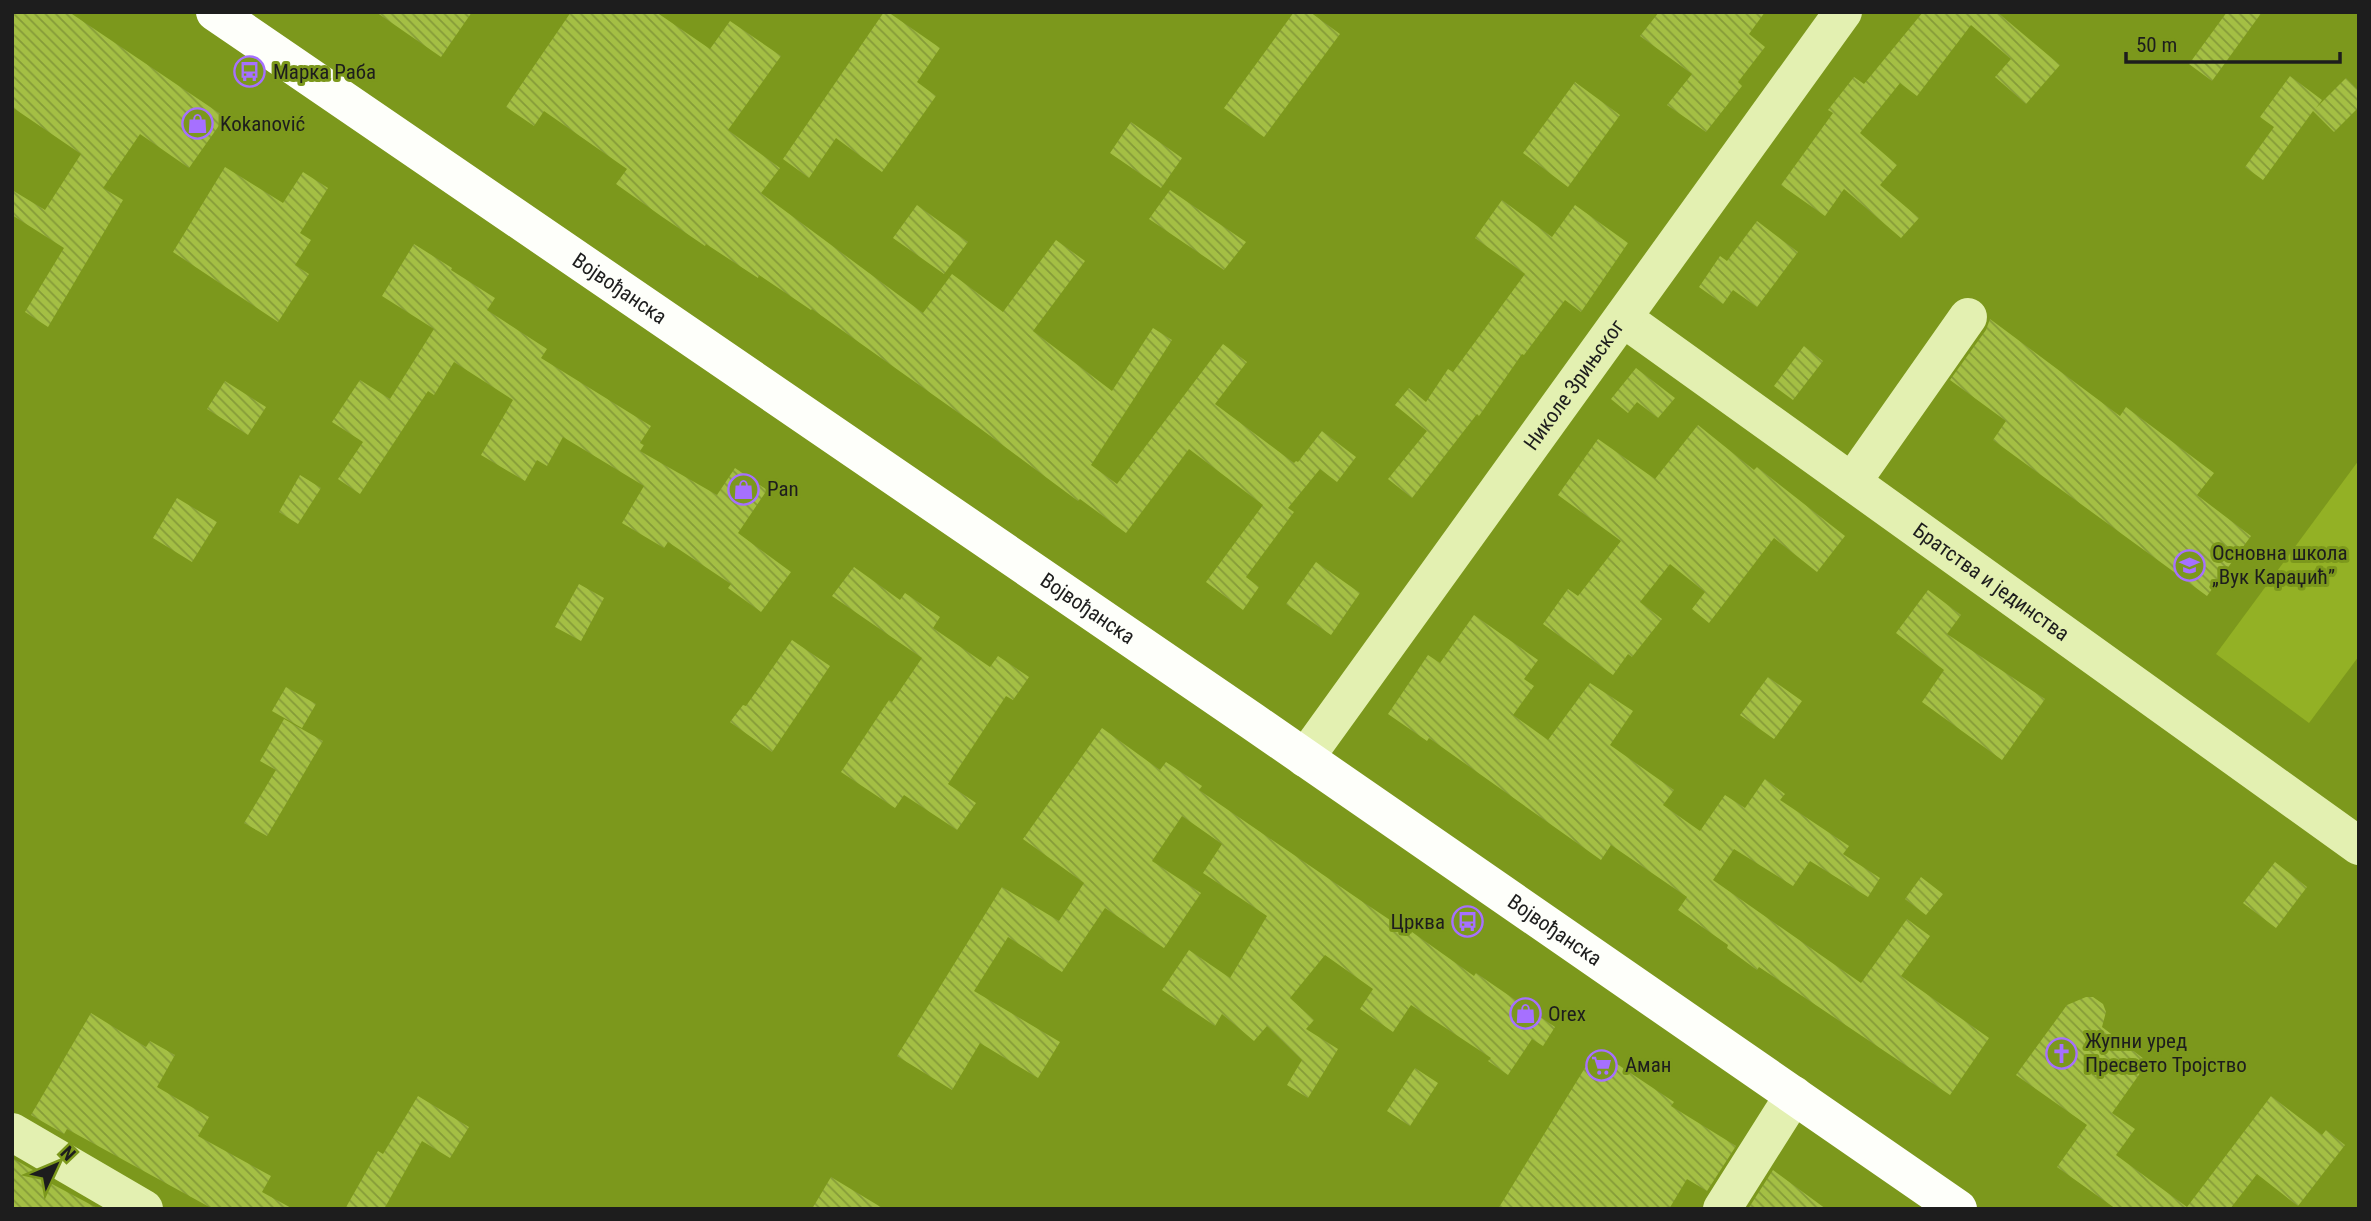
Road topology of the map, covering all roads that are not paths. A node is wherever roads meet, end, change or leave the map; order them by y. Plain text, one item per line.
1 (215, 12) edge
2 (1843, 12) edge
3 (1968, 317) dead end
4 (1623, 318) junction
5 (1852, 482) junction
6 (1305, 758) junction
7 (2359, 846) edge
8 (1794, 1095) junction
9 (12, 1132) edge
10 (144, 1209) edge
11 (1721, 1209) edge
12 (1958, 1209) edge

1 - 6 main road, Војвођанска
2 - 4 street, Николе Зрињског
3 - 5 street
4 - 5 street, Братства и јединства
4 - 6 street, Николе Зрињског
5 - 7 street, Братства и јединства
6 - 8 main road, Војвођанска
8 - 11 street
8 - 12 main road, Војвођанска
9 - 10 street

